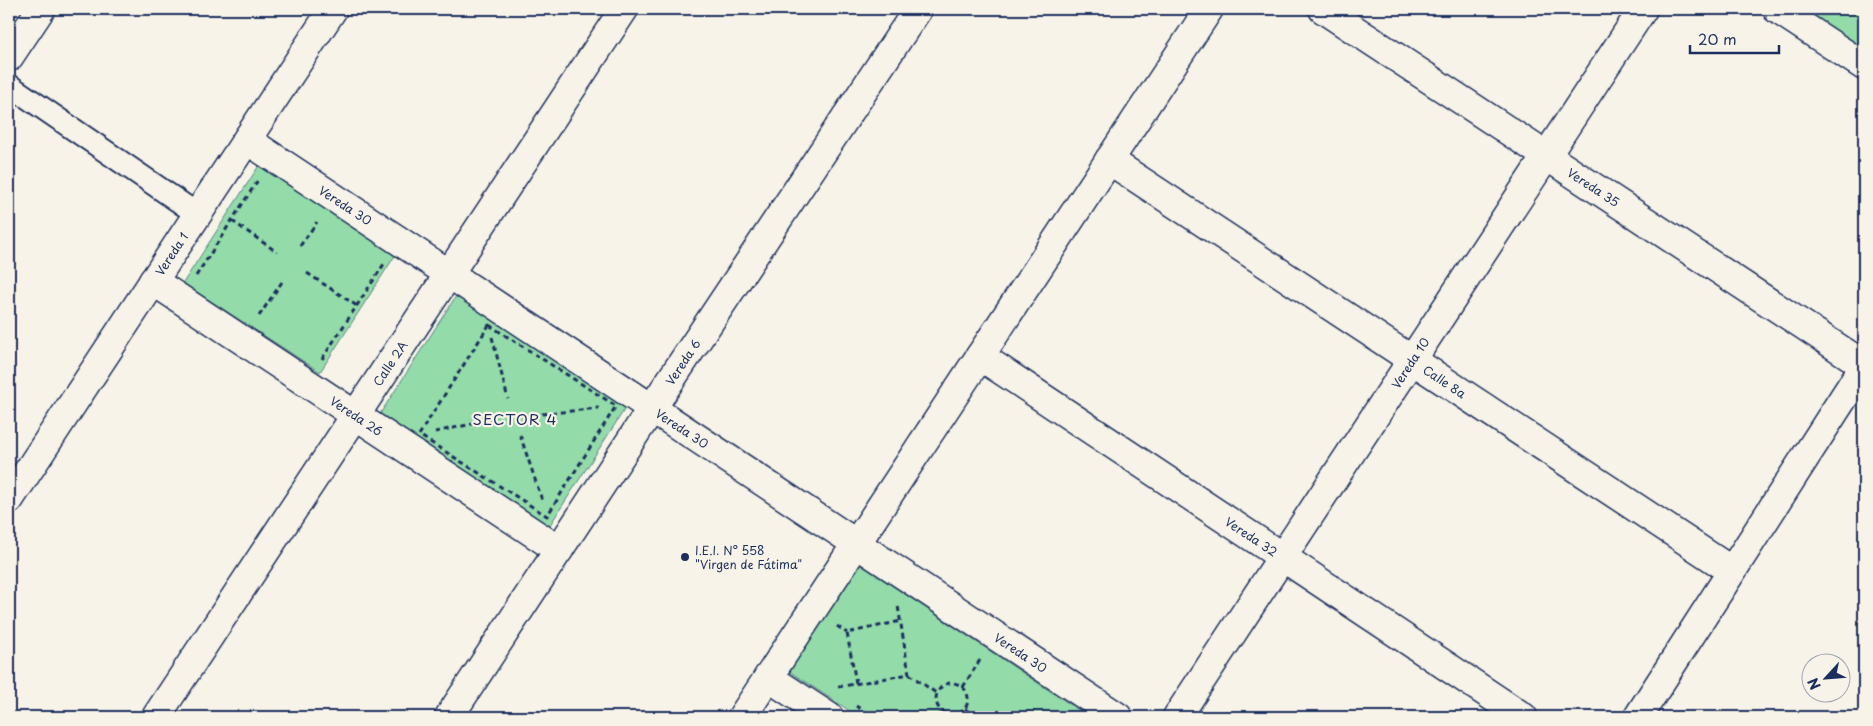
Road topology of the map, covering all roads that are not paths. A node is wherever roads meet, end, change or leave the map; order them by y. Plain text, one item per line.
1 (41, 9) edge
2 (333, 9) edge
3 (624, 9) edge
4 (918, 9) edge
5 (1209, 9) edge
6 (1323, 9) edge
7 (1643, 9) edge
8 (1776, 9) edge
9 (9, 57) edge
10 (1864, 66) edge
11 (9, 85) edge
12 (247, 140) junction
13 (1546, 155) junction
14 (1109, 160) junction
15 (197, 214) junction
16 (449, 274) junction
17 (153, 281) junction
18 (980, 356) junction
19 (1412, 359) junction
20 (1864, 366) edge
21 (652, 408) junction
22 (355, 416) junction
23 (9, 500) edge
24 (856, 544) junction
25 (559, 550) junction
26 (1282, 557) junction
27 (1732, 571) junction
28 (768, 677) junction
29 (840, 710) edge
30 (156, 717) edge
31 (449, 717) edge
32 (742, 717) edge
33 (1118, 717) edge
34 (1177, 717) edge
35 (1523, 717) edge
36 (1638, 717) edge

1 - 9 street
2 - 12 street, Vereda 1
3 - 16 street, Calle 2A
4 - 21 street, Vereda 6
5 - 14 street
6 - 13 street, Vereda 35
7 - 13 street, Vereda 10
8 - 10 street
11 - 15 street
12 - 15 street, Vereda 1
12 - 16 street, Vereda 30
13 - 19 street, Vereda 10
13 - 20 street, Vereda 35
14 - 18 street
14 - 19 street, Calle 8a
15 - 17 street, Vereda 1
16 - 21 street, Vereda 30
16 - 22 street, Calle 2A
17 - 22 street, Vereda 26
17 - 23 street, Vereda 1
18 - 24 street
18 - 26 street, Vereda 32
19 - 26 street, Vereda 10
19 - 27 street, Calle 8a
20 - 27 street
21 - 24 street, Vereda 30
21 - 25 street, Vereda 6
22 - 25 street, Vereda 26
22 - 30 street, Calle 2A
24 - 28 street
24 - 33 street, Vereda 30
25 - 31 street, Vereda 6
26 - 34 street, Vereda 10
26 - 35 street, Vereda 32
27 - 36 street
28 - 29 street
28 - 32 street

